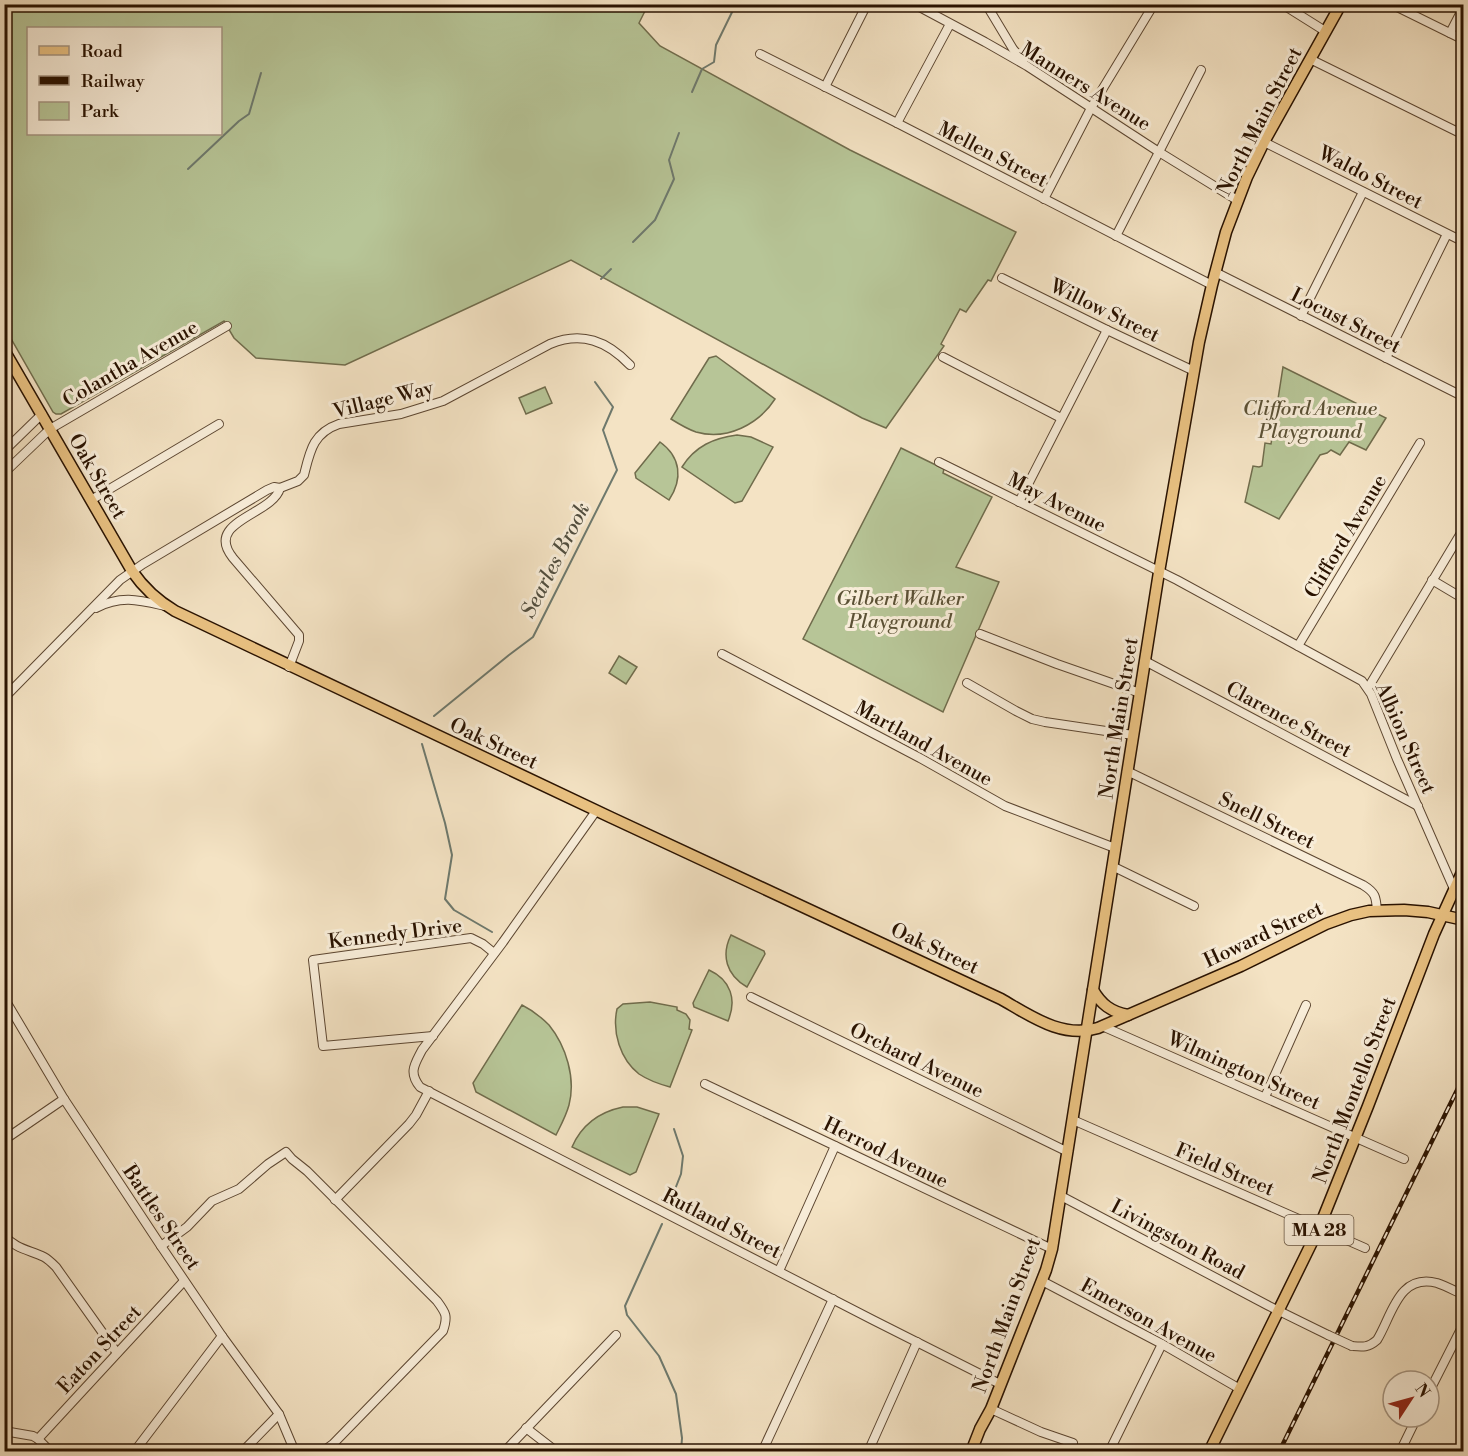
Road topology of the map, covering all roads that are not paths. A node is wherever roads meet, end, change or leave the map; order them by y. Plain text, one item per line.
1 (867, 4) edge
2 (914, 4) edge
3 (986, 4) edge
4 (1154, 4) edge
5 (1282, 4) edge
6 (1341, 4) edge
7 (1391, 4) edge
8 (1464, 6) edge
9 (950, 24) junction
10 (1325, 31) junction
11 (1450, 33) junction
12 (1464, 40) edge
13 (760, 54) dead end
14 (1310, 58) junction
15 (1027, 66) junction
16 (1201, 70) dead end
17 (825, 87) junction
18 (1091, 108) junction
19 (897, 123) junction
20 (1464, 135) edge
21 (1264, 142) junction
22 (1159, 152) junction
23 (1363, 192) junction
24 (1044, 199) junction
25 (1238, 200) junction
26 (1447, 234) junction
27 (1116, 236) junction
28 (1464, 242) edge
29 (1215, 272) junction
30 (1002, 278) dead end
31 (1212, 285) junction
32 (1301, 316) junction
33 (227, 326) dead end
34 (1107, 330) junction
35 (4, 350) edge
36 (943, 357) dead end
37 (1386, 358) junction
38 (630, 365) dead end
39 (1194, 371) junction
40 (1464, 397) edge
41 (42, 414) junction
42 (1061, 418) junction
43 (219, 424) dead end
44 (50, 429) junction
45 (1419, 443) dead end
46 (4, 451) edge
47 (939, 462) dead end
48 (4, 473) edge
49 (280, 488) junction
50 (91, 500) junction
51 (1019, 502) junction
52 (1464, 528) edge
53 (132, 571) junction
54 (1159, 572) junction
55 (1432, 580) junction
56 (1464, 599) edge
57 (169, 608) junction
58 (88, 613) junction
59 (980, 634) dead end
60 (1298, 646) junction
61 (722, 654) dead end
62 (1145, 661) junction
63 (289, 667) junction
64 (967, 683) dead end
65 (1368, 688) junction
66 (1140, 693) junction
67 (4, 698) edge
68 (1133, 735) junction
69 (1127, 771) junction
70 (1418, 806) junction
71 (596, 811) junction
72 (1115, 848) junction
73 (1112, 866) junction
74 (1463, 869) edge
75 (1464, 876) edge
76 (1454, 889) junction
77 (1194, 906) dead end
78 (1377, 911) junction
79 (1443, 914) junction
80 (1464, 920) edge
81 (494, 953) junction
82 (1093, 990) junction
83 (751, 997) dead end
84 (4, 998) edge
85 (1306, 1005) dead end
86 (1128, 1015) junction
87 (1102, 1026) junction
88 (1086, 1031) junction
89 (433, 1036) junction
90 (705, 1084) dead end
91 (429, 1091) junction
92 (1265, 1097) junction
93 (64, 1099) junction
94 (1073, 1120) junction
95 (1355, 1137) junction
96 (4, 1140) edge
97 (836, 1146) junction
98 (1068, 1152) junction
99 (1404, 1159) dead end
100 (1061, 1196) junction
101 (335, 1200) junction
102 (1320, 1228) junction
103 (4, 1235) edge
104 (161, 1246) junction
105 (1365, 1248) dead end
106 (1052, 1249) junction
107 (779, 1271) junction
108 (184, 1281) junction
109 (1042, 1281) junction
110 (1464, 1295) edge
111 (833, 1299) junction
112 (1279, 1311) junction
113 (1464, 1323) edge
114 (616, 1335) dead end
115 (222, 1336) junction
116 (917, 1342) junction
117 (1162, 1344) junction
118 (117, 1353) junction
119 (1441, 1369) edge
120 (1000, 1384) junction
121 (1240, 1389) junction
122 (991, 1409) junction
123 (279, 1414) junction
124 (526, 1428) junction
125 (1411, 1429) edge
126 (4, 1431) edge
127 (38, 1439) junction
128 (1073, 1443) dead end
129 (51, 1452) edge
130 (134, 1452) edge
131 (242, 1452) edge
132 (295, 1452) edge
133 (322, 1452) edge
134 (504, 1452) edge
135 (557, 1452) edge
136 (762, 1452) edge
137 (868, 1452) edge
138 (971, 1452) edge
139 (1109, 1452) edge
140 (1209, 1452) edge
141 (1400, 1452) edge

1 - 17 street
2 - 9 street, Manners Avenue
3 - 15 street
4 - 18 street
5 - 10 street
6 - 10 main road, North Main Street
7 - 11 street
8 - 11 street
9 - 15 street, Manners Avenue
9 - 19 street
10 - 14 main road, North Main Street
11 - 12 street
13 - 17 street, Mellen Street
14 - 20 street
14 - 21 main road, North Main Street
15 - 18 street, Manners Avenue
16 - 22 street
17 - 19 street, Mellen Street
18 - 22 street, Manners Avenue
18 - 24 street
19 - 24 street, Mellen Street
21 - 23 street, Waldo Street
21 - 25 main road, North Main Street
22 - 25 street, Manners Avenue
22 - 27 street
23 - 26 street, Waldo Street
23 - 32 street
24 - 27 street, Mellen Street
25 - 29 main road, North Main Street
26 - 28 street, Waldo Street
26 - 37 street
27 - 31 street, Mellen Street
29 - 31 main road, North Main Street
29 - 32 street, Locust Street
30 - 34 street, Willow Street
31 - 39 main road, North Main Street
32 - 37 street, Locust Street
33 - 44 street, Colantha Avenue
34 - 39 street, Willow Street
34 - 42 street
35 - 41 main road, Oak Street
36 - 42 street
37 - 40 street, Locust Street
38 - 49 street, Village Way
39 - 54 main road, North Main Street
41 - 44 main road, Oak Street
41 - 46 street
42 - 51 street
43 - 50 street
44 - 48 street, Colantha Avenue
44 - 50 main road, Oak Street
45 - 60 street, Clifford Avenue
47 - 51 street, May Avenue
49 - 53 street
49 - 63 street, Village Way
50 - 53 main road, Oak Street
51 - 54 street, May Avenue
52 - 55 street
53 - 57 main road, Oak Street
53 - 58 street
54 - 60 street, Albion Street
54 - 62 main road, North Main Street
55 - 56 street
55 - 65 street
57 - 58 street
57 - 63 main road, Oak Street
58 - 67 street
59 - 66 street
60 - 65 street, Albion Street
61 - 72 street, Martland Avenue
62 - 66 main road, North Main Street
62 - 70 street, Clarence Street
63 - 71 main road, Oak Street
64 - 68 street
65 - 70 street, Albion Street
66 - 68 main road, North Main Street
68 - 69 main road, North Main Street
69 - 72 main road, North Main Street
69 - 78 street, Snell Street
70 - 76 street, Albion Street
71 - 81 street
71 - 88 main road, Oak Street
72 - 73 main road, North Main Street
73 - 77 street
73 - 82 main road, North Main Street
74 - 75 main road
74 - 76 main road, North Montello Street / MA 28
76 - 79 main road, North Montello Street / MA 28
78 - 79 main road, Howard Street
78 - 86 main road, Howard Street
79 - 80 main road, Howard Street
79 - 95 main road, North Montello Street / MA 28
81 - 89 street
81 - 89 street, Kennedy Drive
82 - 86 main road
82 - 88 main road, North Main Street
83 - 98 street, Orchard Avenue
84 - 93 street, Battles Street
85 - 92 street
86 - 87 main road, Howard Street
87 - 88 main road, Howard Street
87 - 92 street, Wilmington Street
88 - 94 main road, North Main Street
89 - 91 street
90 - 97 street, Herrod Avenue
91 - 101 street
91 - 107 street, Rutland Street
92 - 95 street, Wilmington Street
93 - 96 street
93 - 104 street, Battles Street
94 - 98 main road, North Main Street
94 - 102 street, Field Street
95 - 99 street, Wilmington Street
95 - 102 main road, North Montello Street / MA 28
97 - 106 street, Herrod Avenue
97 - 107 street
98 - 100 main road, North Main Street
100 - 106 main road, North Main Street
100 - 112 street, Livingston Road
101 - 104 street
101 - 133 street
102 - 105 street, Field Street
102 - 112 main road, North Montello Street / MA 28
103 - 118 street
104 - 108 street, Battles Street
106 - 109 main road, North Main Street
107 - 111 street, Rutland Street
108 - 115 street, Battles Street
108 - 118 street, Eaton Street
109 - 117 street, Emerson Avenue
109 - 120 main road, North Main Street
110 - 112 street, bridge
111 - 116 street, Rutland Street
111 - 136 street
112 - 121 main road, North Montello Street / MA 28
113 - 119 street
114 - 124 street
115 - 123 street, Battles Street
115 - 130 street
116 - 120 street, Rutland Street
116 - 137 street
117 - 121 street, Emerson Avenue
117 - 139 street
118 - 127 street, Eaton Street
120 - 122 main road, North Main Street
121 - 140 main road, North Montello Street / MA 28
122 - 128 street
122 - 138 main road, North Main Street
123 - 131 street
123 - 132 street, Battles Street
124 - 134 street
124 - 135 street
125 - 141 street
126 - 127 street
127 - 129 street

